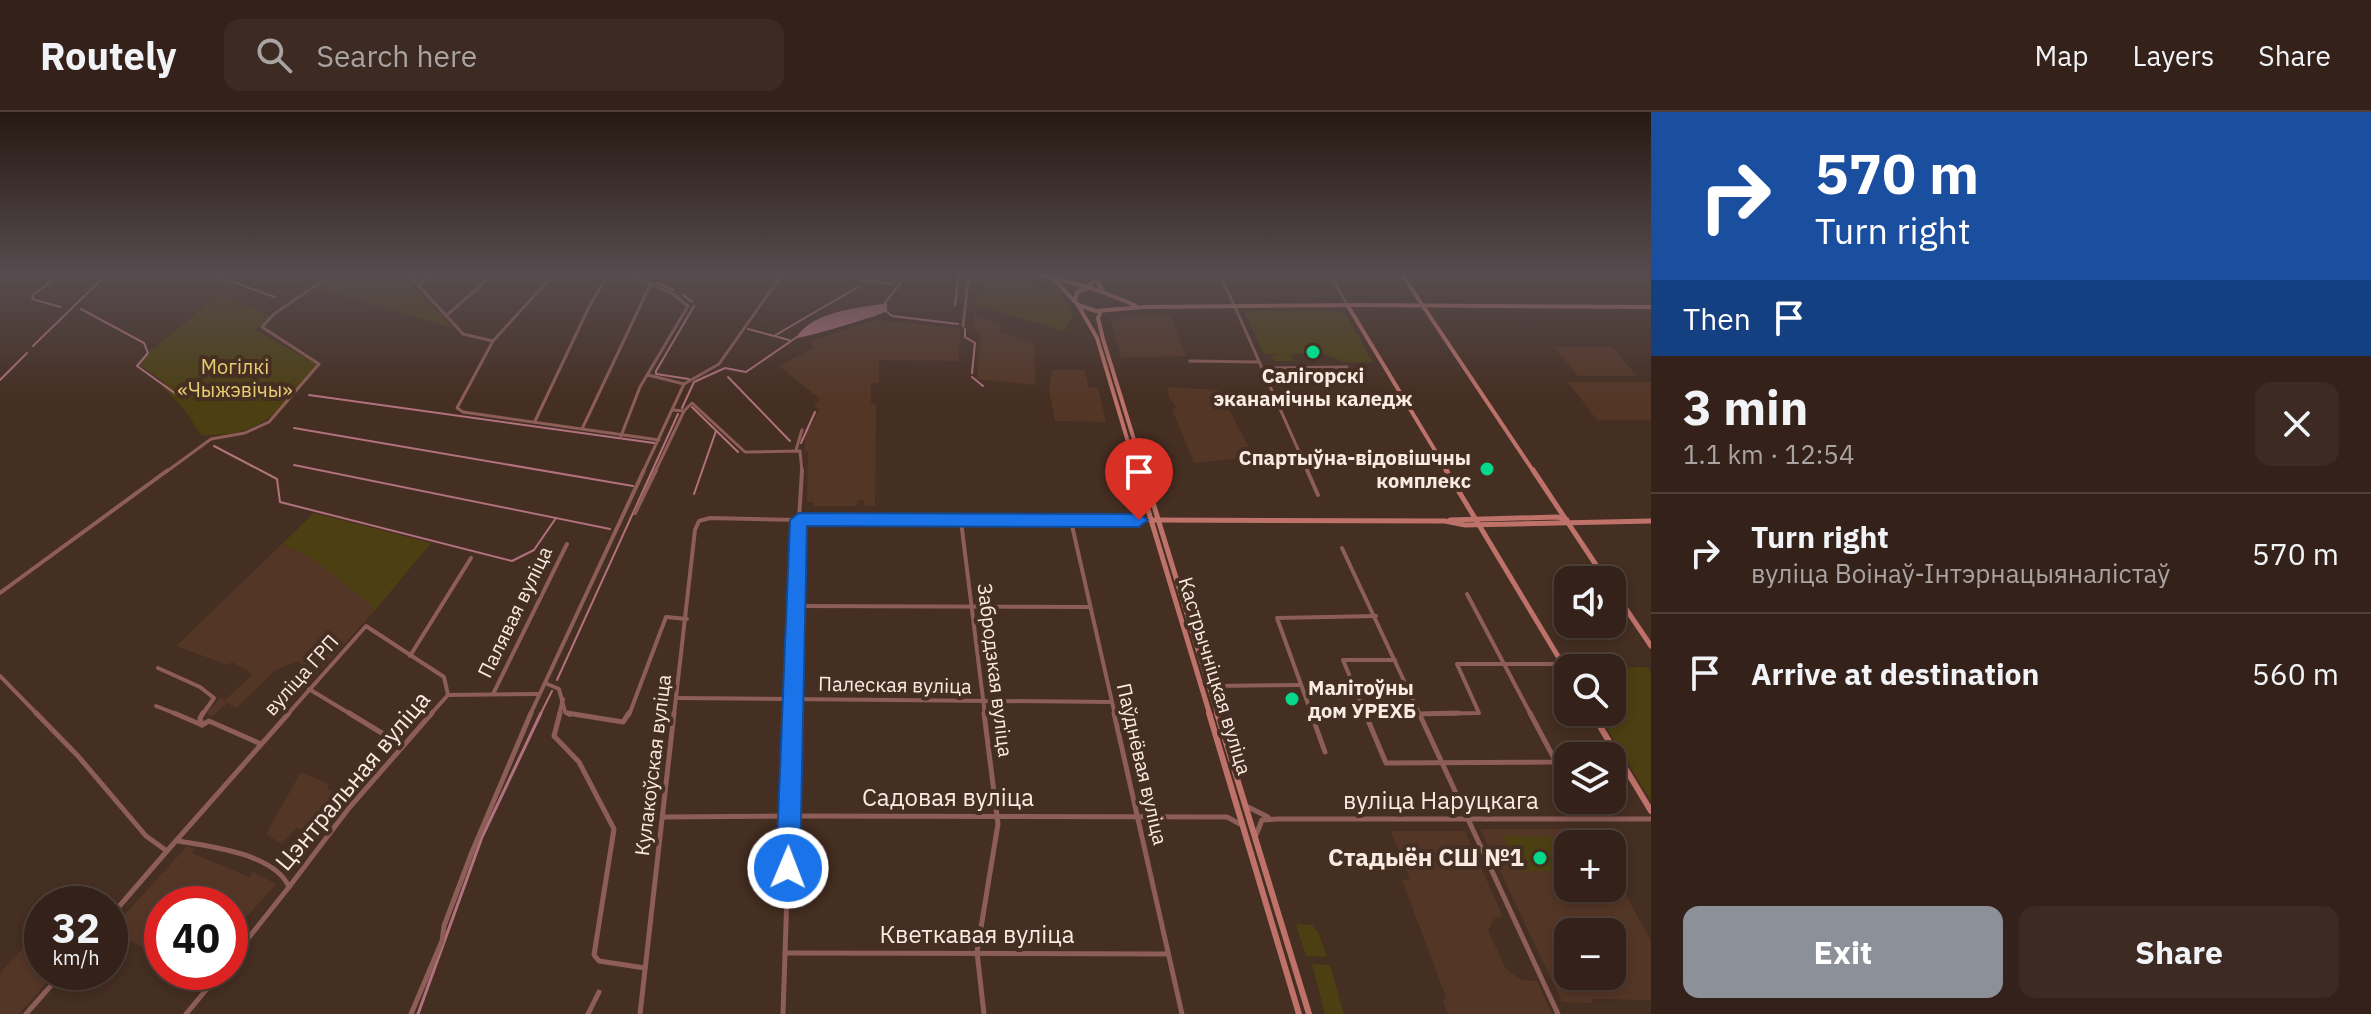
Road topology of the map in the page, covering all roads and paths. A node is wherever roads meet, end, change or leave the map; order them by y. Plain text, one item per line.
1 (273, 315) edge
2 (447, 315) edge
3 (517, 315) edge
4 (585, 315) edge
5 (636, 315) edge
6 (683, 315) edge
7 (753, 315) edge
8 (964, 315) edge
9 (1083, 315) edge
10 (1099, 315) edge
11 (1239, 315) edge
12 (1353, 315) edge
13 (1428, 315) edge
14 (963, 326) dead end
15 (493, 341) junction
16 (1190, 361) dead end
17 (1259, 362) junction
18 (1347, 367) dead end
19 (1262, 368) junction
20 (648, 375) junction
21 (684, 384) junction
22 (673, 410) junction
23 (684, 411) junction
24 (535, 421) junction
25 (582, 429) junction
26 (802, 430) dead end
27 (621, 436) junction
28 (659, 440) junction
29 (796, 451) junction
30 (1318, 495) dead end
31 (635, 513) dead end
32 (1474, 518) junction
33 (799, 520) junction
34 (1156, 520) junction
35 (961, 521) junction
36 (1071, 521) junction
37 (1445, 521) junction
38 (1568, 521) junction
39 (1651, 521) edge
40 (1478, 525) junction
41 (567, 544) dead end
42 (1342, 548) dead end
43 (471, 558) dead end
44 (1597, 566) edge
45 (0, 593) edge
46 (1467, 594) dead end
47 (795, 606) junction
48 (971, 606) junction
49 (1090, 607) junction
50 (1626, 609) edge
51 (1376, 616) junction
52 (685, 619) junction
53 (1651, 646) edge
54 (1556, 654) edge
55 (410, 656) junction
56 (1395, 660) junction
57 (1554, 664) edge
58 (1505, 665) junction
59 (158, 668) dead end
60 (0, 676) edge
61 (545, 683) junction
62 (1300, 685) junction
63 (1209, 686) junction
64 (309, 689) junction
65 (493, 694) junction
66 (539, 694) junction
67 (448, 695) junction
68 (677, 698) junction
69 (563, 699) junction
70 (792, 700) junction
71 (984, 702) junction
72 (1112, 702) junction
73 (156, 706) dead end
74 (1419, 714) junction
75 (202, 725) junction
76 (1599, 726) edge
77 (261, 744) junction
78 (403, 746) junction
79 (1325, 752) dead end
80 (1442, 763) junction
81 (1242, 796) junction
82 (1237, 808) junction
83 (1651, 811) edge
84 (789, 816) junction
85 (996, 816) junction
86 (664, 817) junction
87 (1138, 817) junction
88 (1232, 818) junction
89 (1278, 819) junction
90 (1651, 819) edge
91 (1468, 820) junction
92 (1243, 826) junction
93 (176, 841) junction
94 (1256, 841) junction
95 (165, 850) junction
96 (289, 887) junction
97 (128, 895) edge
98 (248, 938) edge
99 (977, 952) junction
100 (785, 953) junction
101 (1168, 954) junction
102 (642, 967) junction
103 (47, 990) edge
104 (206, 990) edge
105 (599, 992) dead end
106 (26, 1014) edge
107 (186, 1014) edge
108 (411, 1014) edge
109 (588, 1014) edge
110 (640, 1014) edge
111 (783, 1014) edge
112 (984, 1014) edge
113 (1182, 1014) edge
114 (1299, 1014) edge
115 (1309, 1014) edge
116 (1558, 1014) edge

1 - 45 street
2 - 15 street
3 - 15 street
4 - 24 street
5 - 25 street
6 - 20 street
7 - 21 street
8 - 14 street
9 - 34 main road, Кастрычніцкая вуліца
10 - 34 main road, Кастрычніцкая вуліца
11 - 17 street
12 - 32 main road
13 - 38 main road
15 - 24 street
16 - 17 street
17 - 19 street
18 - 19 street
19 - 30 street
20 - 21 street
20 - 27 street
21 - 22 street
22 - 23 street
22 - 28 street
23 - 29 street
23 - 31 street
24 - 25 street
25 - 27 street
26 - 29 street
27 - 28 street
28 - 61 street
29 - 33 street
32 - 37 main road
32 - 38 main road
32 - 40 main road
33 - 35 street
33 - 47 street
33 - 52 street, Кулакоўская вуліца
34 - 36 street
34 - 37 main road
34 - 63 main road, Кастрычніцкая вуліца
34 - 82 main road, Кастрычніцкая вуліца
35 - 36 street
35 - 48 street, Забродзкая вуліца
36 - 49 street, Паўднёвая вуліца
37 - 40 main road
38 - 39 main road
38 - 40 main road
38 - 44 main road
40 - 54 main road
41 - 65 street, Палявая вуліца
42 - 51 street
43 - 55 street
46 - 58 street
47 - 48 street
47 - 70 street
48 - 49 street
48 - 71 street, Забродзкая вуліца
49 - 72 street, Паўднёвая вуліца
50 - 53 main road
51 - 56 street
51 - 62 street
52 - 68 street, Кулакоўская вуліца
52 - 69 street
55 - 64 street, вуліца ГРП
55 - 67 street
56 - 74 street
56 - 80 street
57 - 58 street
58 - 74 street
58 - 80 street
59 - 75 street
60 - 95 street
61 - 66 street
61 - 69 street
62 - 63 street
62 - 79 street
63 - 81 main road, Кастрычніцкая вуліца
64 - 77 street, вуліца ГРП
64 - 78 street
65 - 66 street, Цэнтральная вуліца
65 - 67 street, Цэнтральная вуліца
66 - 108 street
67 - 78 street, Цэнтральная вуліца
68 - 70 street, Палеская вуліца
68 - 86 street, Кулакоўская вуліца
69 - 102 street
70 - 71 street, Палеская вуліца
70 - 84 street
71 - 72 street, Палеская вуліца
71 - 85 street, Забродзкая вуліца
72 - 87 street, Паўднёвая вуліца
73 - 75 street, вуліца ГРП
74 - 80 street
75 - 77 street, вуліца ГРП
76 - 83 main road
77 - 93 street, вуліца ГРП
78 - 96 street, Цэнтральная вуліца
80 - 91 street
81 - 89 street
81 - 94 main road, Кастрычніцкая вуліца
82 - 88 street
82 - 92 main road, Кастрычніцкая вуліца
84 - 85 street, Садовая вуліца
84 - 86 street, Садовая вуліца
84 - 100 street
85 - 87 street, Садовая вуліца
85 - 99 street, Забродзкая вуліца
86 - 102 street, Кулакоўская вуліца
87 - 88 street, Садовая вуліца
87 - 101 street, Паўднёвая вуліца
88 - 92 street
89 - 91 street, вуліца Наруцкага
89 - 94 street
90 - 91 street, вуліца Наруцкага
91 - 116 street
92 - 114 main road, Кастрычніцкая вуліца
93 - 95 street, вуліца ГРП
93 - 96 street
94 - 115 main road, Кастрычніцкая вуліца
95 - 97 street, вуліца ГРП
96 - 98 street, Цэнтральная вуліца
99 - 100 street, Кветкавая вуліца
99 - 101 street, Кветкавая вуліца
99 - 112 street, Забродзкая вуліца
100 - 111 street
101 - 113 street, Паўднёвая вуліца
102 - 110 street, Кулакоўская вуліца
103 - 106 street
104 - 107 street
105 - 109 street

